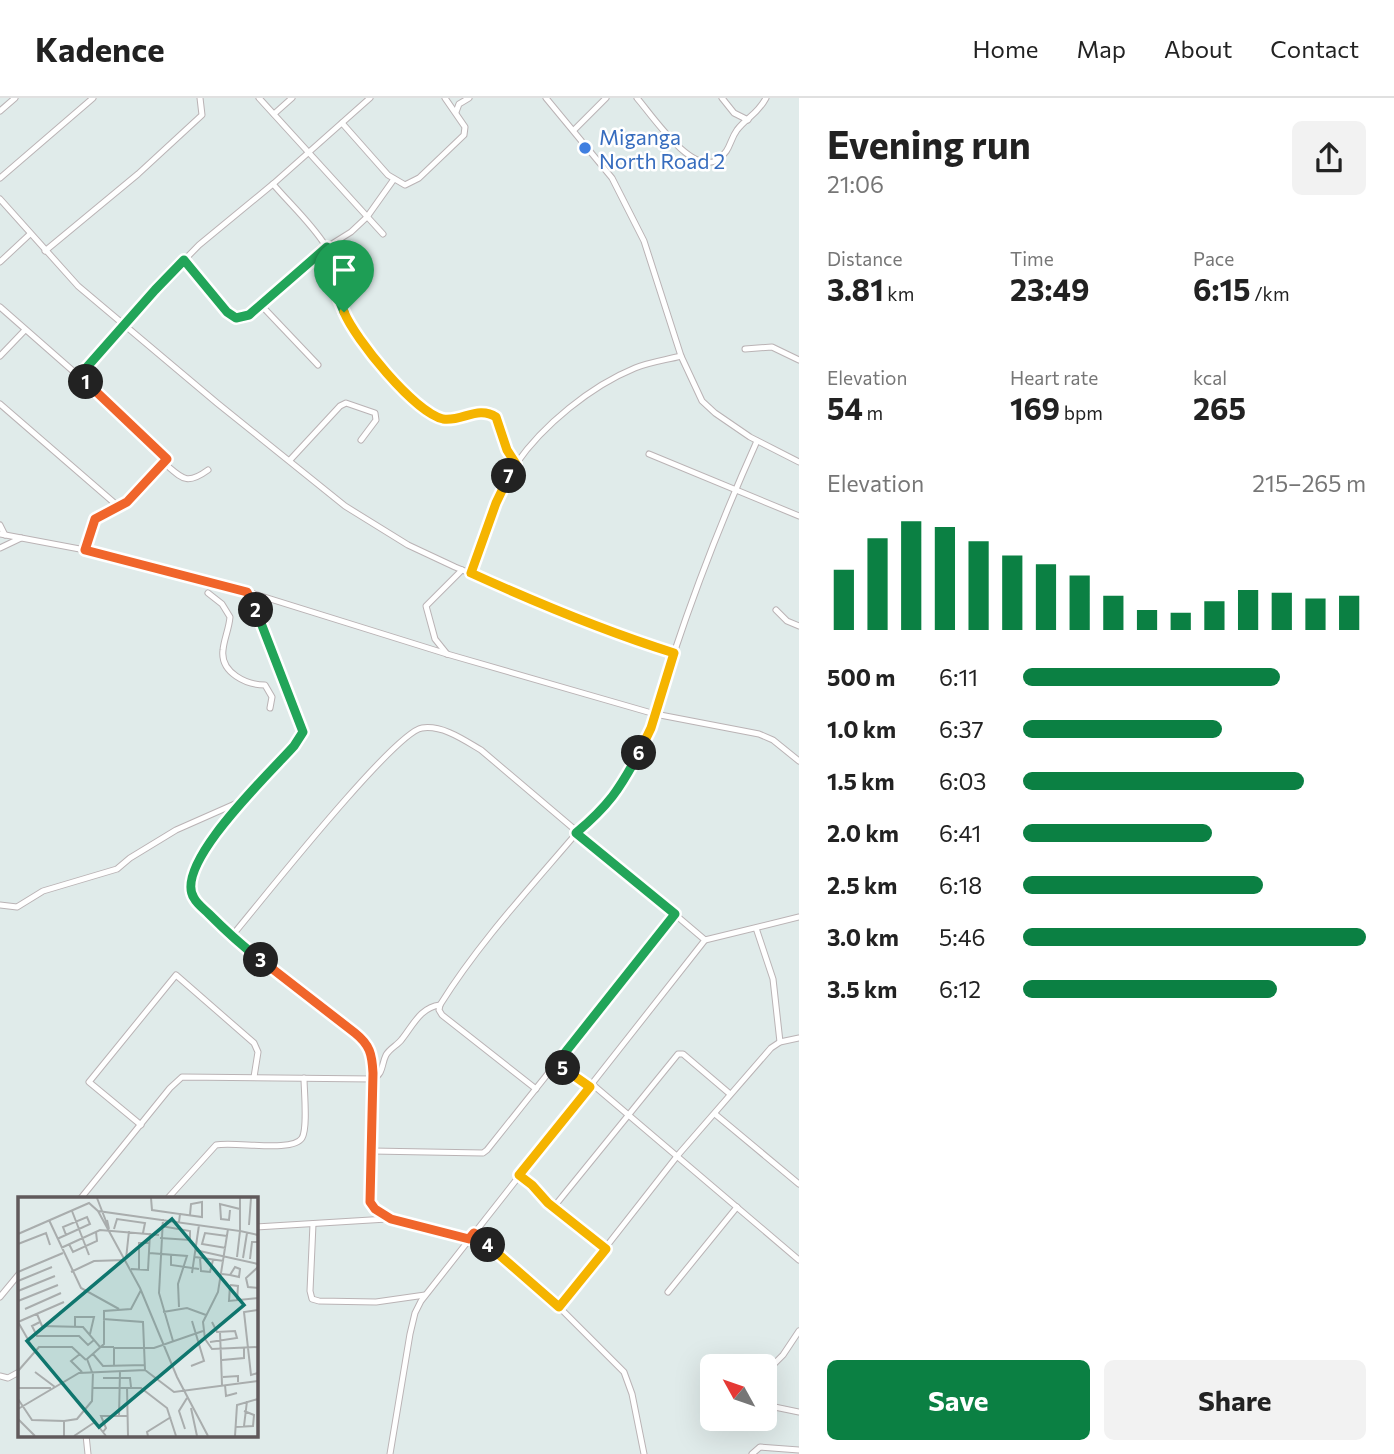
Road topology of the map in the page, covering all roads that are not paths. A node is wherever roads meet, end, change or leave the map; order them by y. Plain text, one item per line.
1 (15, 98) edge
2 (93, 98) edge
3 (200, 98) edge
4 (260, 98) edge
5 (292, 98) edge
6 (370, 98) edge
7 (445, 98) edge
8 (469, 98) edge
9 (546, 98) edge
10 (606, 98) edge
11 (637, 98) edge
12 (722, 98) edge
13 (766, 98) edge
14 (0, 111) edge
15 (456, 112) junction
16 (734, 113) junction
17 (274, 114) junction
18 (749, 120) junction
19 (342, 123) junction
20 (738, 129) junction
21 (574, 130) junction
22 (309, 153) junction
23 (0, 178) edge
24 (394, 179) junction
25 (273, 184) junction
26 (0, 199) edge
27 (368, 217) junction
28 (30, 234) junction
29 (383, 234) dead end
30 (327, 247) junction
31 (45, 251) junction
32 (184, 260) junction
33 (0, 261) edge
34 (261, 304) junction
35 (0, 307) edge
36 (124, 325) junction
37 (25, 330) junction
38 (745, 349) dead end
39 (0, 356) edge
40 (681, 356) junction
41 (799, 360) edge
42 (318, 365) dead end
43 (79, 376) junction
44 (0, 404) edge
45 (361, 440) dead end
46 (757, 441) junction
47 (649, 454) dead end
48 (290, 460) junction
49 (799, 462) edge
50 (164, 463) junction
51 (516, 464) junction
52 (208, 470) dead end
53 (736, 491) junction
54 (119, 507) junction
55 (799, 516) edge
56 (0, 525) edge
57 (2, 534) edge
58 (21, 538) junction
59 (0, 548) edge
60 (85, 550) junction
61 (462, 570) junction
62 (471, 573) junction
63 (247, 592) junction
64 (208, 593) dead end
65 (776, 610) dead end
66 (799, 626) edge
67 (674, 653) junction
68 (447, 654) junction
69 (270, 708) dead end
70 (655, 714) junction
71 (799, 761) edge
72 (246, 799) junction
73 (576, 833) junction
74 (0, 905) edge
75 (675, 914) junction
76 (799, 917) edge
77 (756, 928) junction
78 (231, 937) junction
79 (705, 940) junction
80 (440, 1005) junction
81 (799, 1038) edge
82 (780, 1042) junction
83 (556, 1064) junction
84 (254, 1077) junction
85 (304, 1078) junction
86 (373, 1079) junction
87 (591, 1085) junction
88 (536, 1089) junction
89 (730, 1094) junction
90 (715, 1114) junction
91 (628, 1115) junction
92 (141, 1125) junction
93 (372, 1151) junction
94 (678, 1155) junction
95 (519, 1175) junction
96 (799, 1184) edge
97 (83, 1197) edge
98 (170, 1197) edge
99 (737, 1207) junction
100 (553, 1208) junction
101 (391, 1219) junction
102 (313, 1224) junction
103 (257, 1227) edge
104 (474, 1233) junction
105 (469, 1239) junction
106 (606, 1249) junction
107 (799, 1260) edge
108 (18, 1275) edge
109 (668, 1292) dead end
110 (425, 1296) junction
111 (0, 1297) edge
112 (559, 1307) junction
113 (799, 1331) edge
114 (777, 1360) edge
115 (18, 1372) edge
116 (0, 1376) edge
117 (777, 1407) edge
118 (799, 1412) edge
119 (86, 1436) edge
120 (799, 1450) edge
121 (88, 1454) edge
122 (390, 1454) edge
123 (644, 1454) edge
124 (752, 1454) edge

1 - 14 street
2 - 23 street
3 - 31 street
4 - 17 street
5 - 17 street
6 - 19 street
7 - 15 street
8 - 15 street
9 - 21 street
10 - 21 street
11 - 20 street
12 - 16 street
13 - 18 street
15 - 24 street
16 - 18 street
16 - 20 street
17 - 22 street
18 - 20 street
19 - 22 street
19 - 24 street
21 - 40 street
22 - 25 street
22 - 27 street
24 - 27 street
25 - 30 street
25 - 32 street
26 - 28 street
27 - 29 street
27 - 30 street
28 - 31 street
28 - 33 street
30 - 34 street
30 - 51 street
31 - 36 street
32 - 34 street
32 - 36 street
34 - 42 street
35 - 37 street
36 - 43 street
36 - 48 street
37 - 39 street
37 - 43 street
38 - 41 street
40 - 46 street
40 - 51 street
43 - 50 street
44 - 54 street
45 - 48 street
46 - 49 street
46 - 53 street
47 - 53 street
48 - 61 street
50 - 52 street
50 - 54 street
51 - 62 street
53 - 55 street
53 - 67 street
54 - 60 street
56 - 57 street
57 - 58 street
58 - 59 street
58 - 60 street
60 - 63 street
61 - 62 street
61 - 68 street
62 - 67 street
63 - 68 street
63 - 72 street
64 - 69 street
65 - 66 street
67 - 70 street
68 - 70 street
70 - 71 street
70 - 73 street
72 - 74 street
72 - 78 street
73 - 75 street
73 - 78 street
73 - 80 street
75 - 79 street
75 - 83 street
76 - 77 street
77 - 79 street
77 - 82 street
78 - 86 street
79 - 87 street
80 - 86 street
80 - 88 street
81 - 82 street
82 - 89 street
83 - 87 street
83 - 88 street
84 - 85 street
84 - 92 street
84 - 92 street
85 - 86 street
85 - 98 street
86 - 93 street
87 - 91 street
87 - 95 street
88 - 93 street
89 - 90 street
89 - 91 street
90 - 94 street
90 - 96 street
91 - 94 street
91 - 100 street
92 - 97 street
93 - 101 street
94 - 99 street
94 - 106 street
95 - 100 street
95 - 104 street
99 - 107 street
99 - 109 street
100 - 106 street
101 - 102 street
101 - 105 street
102 - 103 street
102 - 110 street
104 - 105 street
104 - 112 street
105 - 110 street
106 - 112 street
108 - 111 street
110 - 122 street
112 - 123 street
113 - 114 street
115 - 116 street
117 - 118 street
119 - 121 street
120 - 124 street

